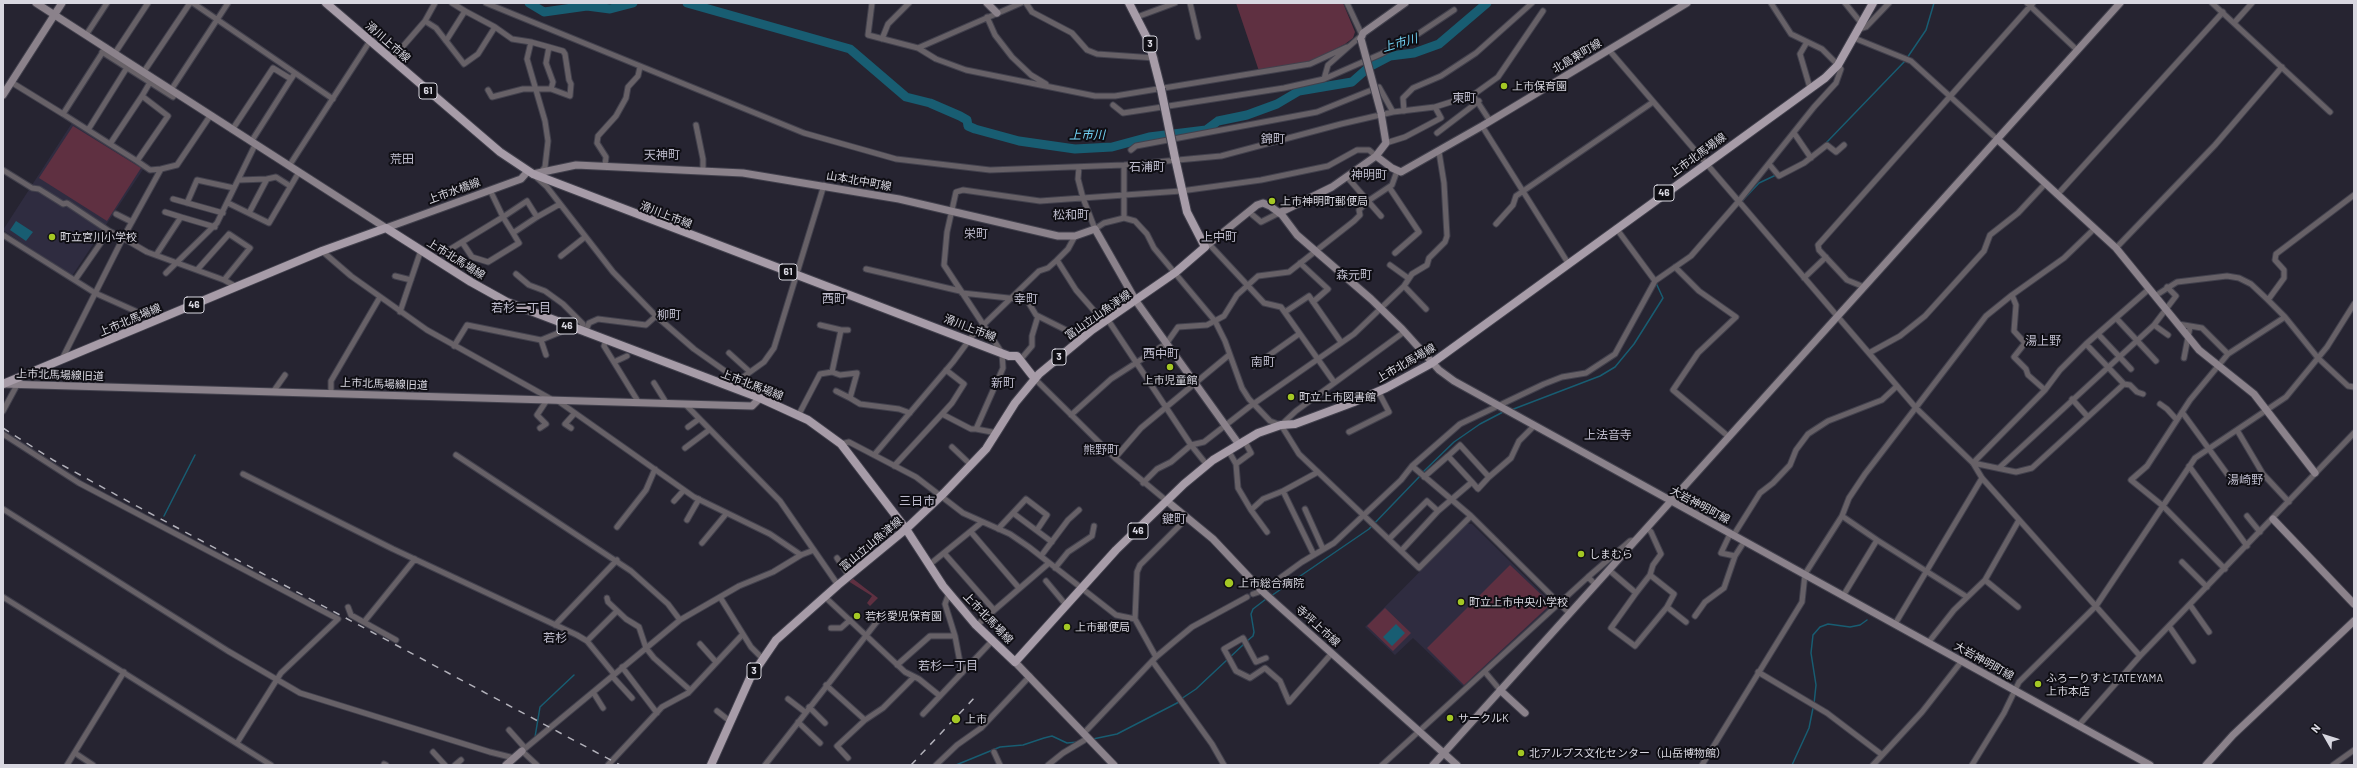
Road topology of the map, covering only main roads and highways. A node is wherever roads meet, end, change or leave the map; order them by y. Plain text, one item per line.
1 (326, 3) edge
2 (1129, 3) edge
3 (1873, 3) edge
4 (1035, 379) junction
5 (3, 384) edge
6 (906, 529) junction
7 (711, 765) edge

1 - 4 main road, 滑川上市線 / 61
2 - 4 main road, 富山立山魚津線 / 3, bridge
3 - 6 main road, 上市北馬場線 / 46
4 - 6 main road, 富山立山魚津線 / 3
5 - 6 main road, 上市北馬場線 / 46
6 - 7 main road, 富山立山魚津線 / 3

